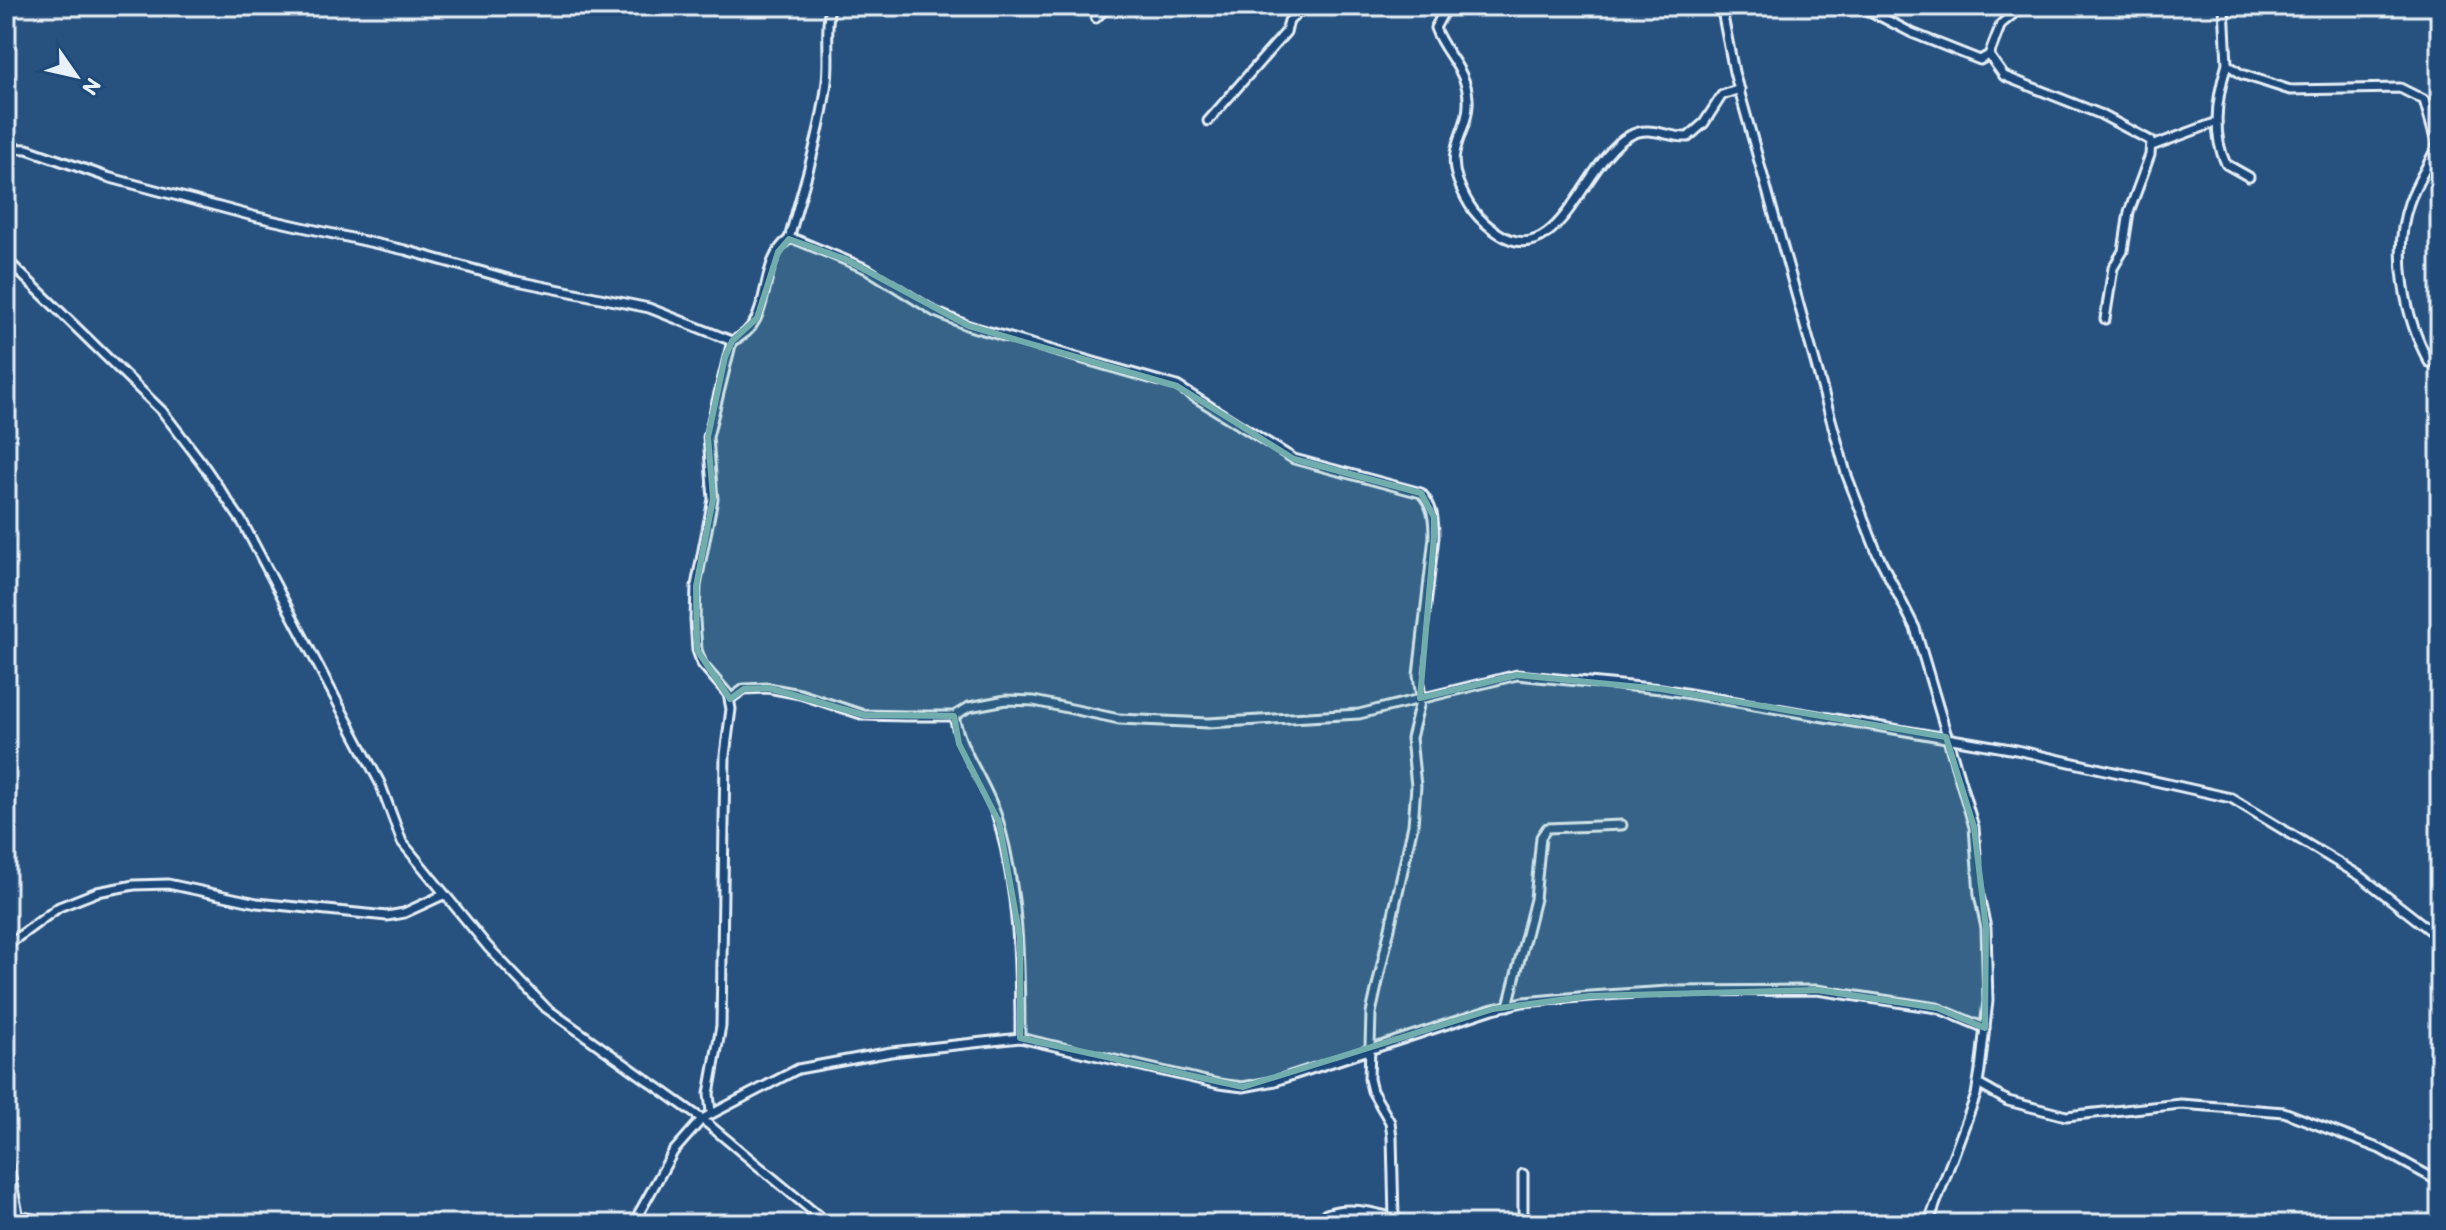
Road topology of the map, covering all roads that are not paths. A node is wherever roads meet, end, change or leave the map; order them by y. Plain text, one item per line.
1 (830, 6) edge
2 (1108, 6) edge
3 (1289, 6) edge
4 (1309, 6) edge
5 (1447, 6) edge
6 (1721, 6) edge
7 (1860, 6) edge
8 (2023, 6) edge
9 (2224, 6) edge
10 (1300, 11) junction
11 (1096, 18) dead end
12 (1989, 55) junction
13 (2227, 64) junction
14 (1740, 89) junction
15 (1208, 121) dead end
16 (2217, 122) junction
17 (2152, 146) junction
18 (6, 148) edge
19 (2249, 177) dead end
20 (789, 239) junction
21 (6, 259) edge
22 (2105, 319) dead end
23 (722, 339) junction
24 (732, 341) junction
25 (725, 357) junction
26 (2429, 362) dead end
27 (1421, 698) junction
28 (730, 699) junction
29 (954, 716) junction
30 (1946, 737) junction
31 (1622, 825) dead end
32 (443, 895) junction
33 (2440, 938) edge
34 (6, 946) edge
35 (1508, 1006) junction
36 (1985, 1028) junction
37 (1020, 1038) junction
38 (1369, 1052) junction
39 (1978, 1084) junction
40 (711, 1112) junction
41 (702, 1119) junction
42 (6, 1153) edge
43 (1523, 1174) dead end
44 (2440, 1182) edge
45 (6, 1214) edge
46 (1394, 1218) junction
47 (19, 1220) edge
48 (60, 1224) edge
49 (633, 1224) edge
50 (828, 1224) edge
51 (1313, 1224) edge
52 (1409, 1224) edge
53 (1523, 1224) edge
54 (1770, 1224) edge
55 (1831, 1224) edge
56 (1928, 1224) edge

1 - 20 street
2 - 11 street
3 - 10 street
4 - 10 street
5 - 14 street
6 - 14 street
7 - 12 street
8 - 12 street
9 - 13 street
10 - 15 street
12 - 17 street
13 - 16 street
13 - 26 street
14 - 30 street
16 - 17 street
16 - 19 street
17 - 22 street
18 - 23 street
20 - 24 street
20 - 27 street
21 - 32 street
23 - 24 street
23 - 25 street
24 - 25 street
25 - 28 street
27 - 29 street
27 - 30 street
27 - 38 street
28 - 29 street
28 - 40 street
29 - 37 street
30 - 33 street
30 - 36 street
31 - 35 street
32 - 34 street
32 - 41 street
35 - 36 street
35 - 38 street
36 - 39 street
37 - 38 street
37 - 40 street
38 - 46 street
39 - 44 street
39 - 56 street
40 - 41 street
41 - 49 street
41 - 50 street
42 - 47 street
43 - 53 street
45 - 47 street
46 - 51 street
46 - 52 street
47 - 48 street
54 - 55 street

